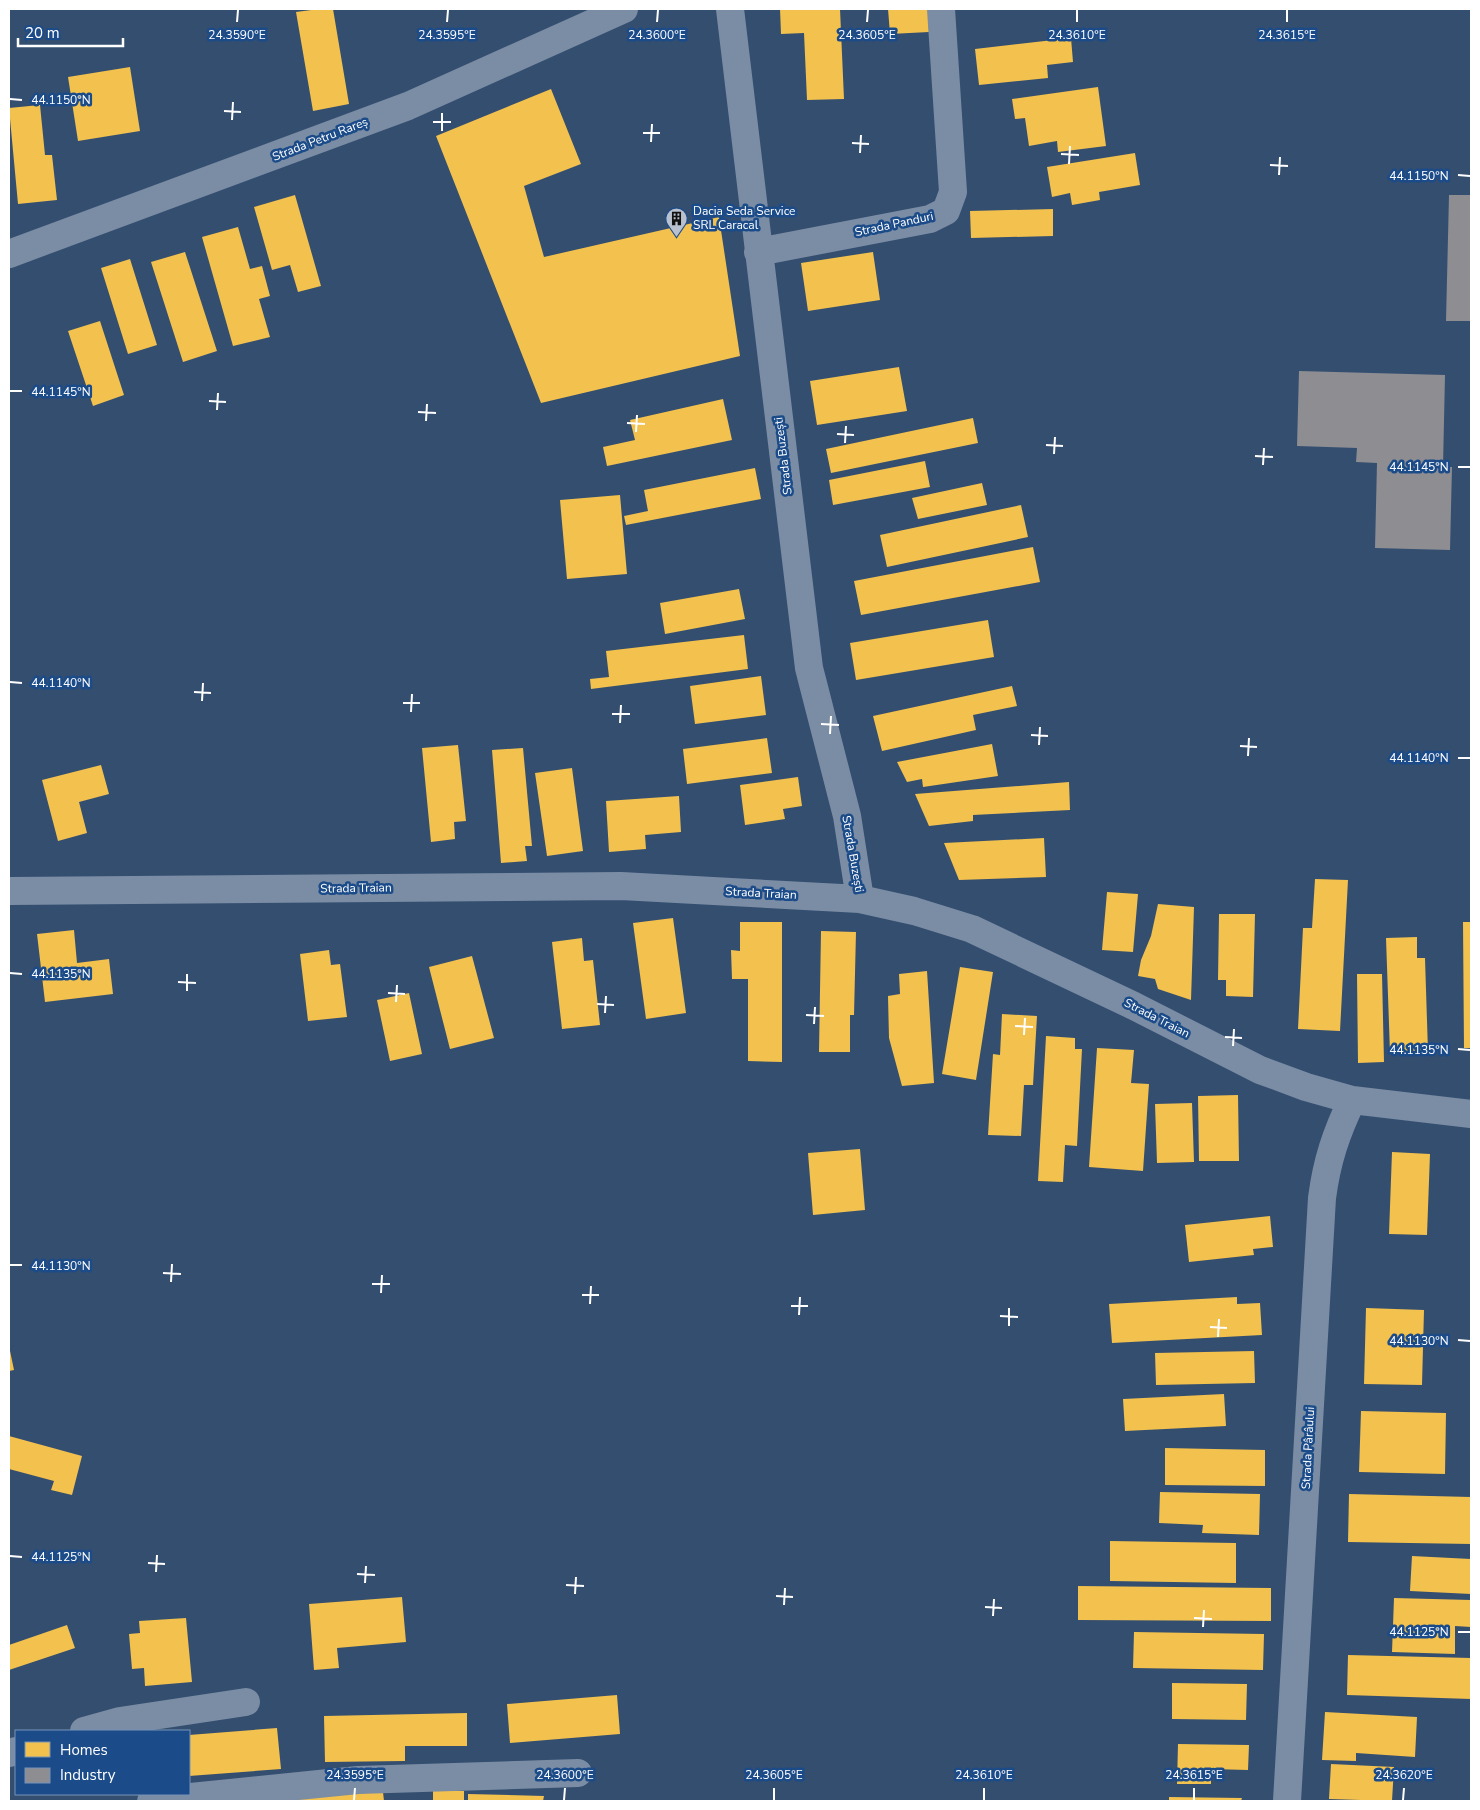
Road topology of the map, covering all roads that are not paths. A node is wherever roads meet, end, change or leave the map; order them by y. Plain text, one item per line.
1 (624, 9) edge
2 (730, 9) edge
3 (941, 9) edge
4 (758, 252) junction
5 (9, 254) edge
6 (9, 891) edge
7 (860, 899) junction
8 (1352, 1100) junction
9 (1471, 1114) edge
10 (246, 1702) dead end
11 (88, 1730) edge
12 (578, 1773) dead end
13 (151, 1801) edge
14 (1287, 1801) edge

1 - 5 street, Strada Petru Rareș
2 - 4 street, Strada Buzești
3 - 4 street, Strada Panduri
4 - 7 street, Strada Buzești
6 - 7 street, Strada Traian
7 - 8 street, Strada Traian
8 - 9 street, Strada Traian
8 - 14 street, Strada Pârâului
10 - 11 street
12 - 13 street

